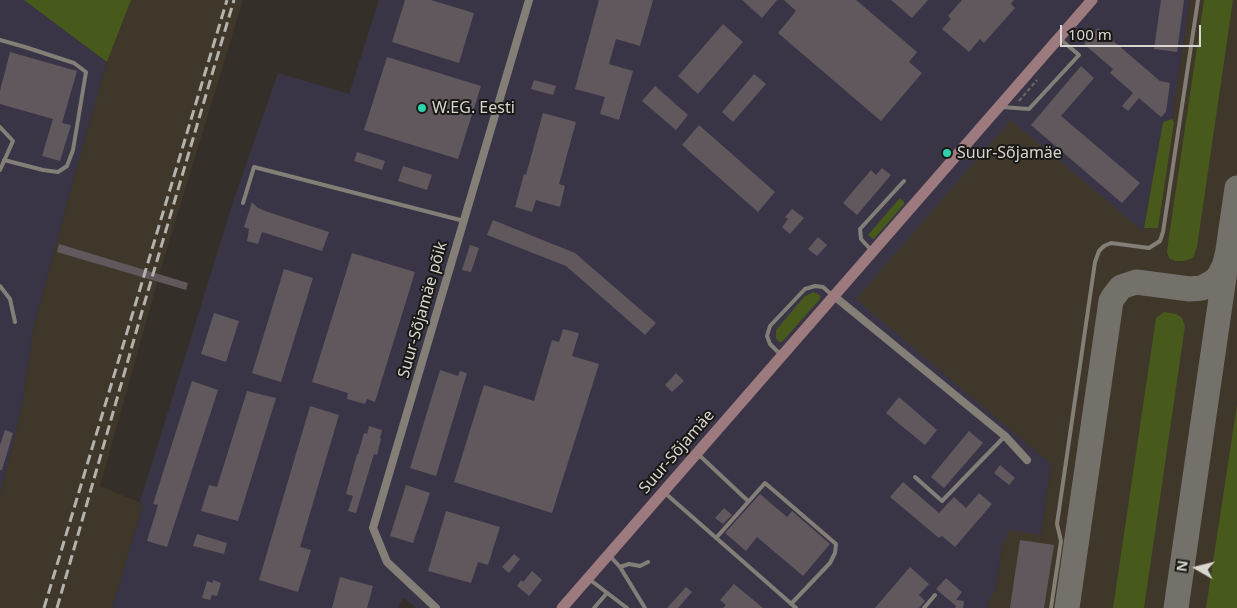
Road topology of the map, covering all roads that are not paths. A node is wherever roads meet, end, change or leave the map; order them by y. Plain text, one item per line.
1 (529, 0) edge
2 (1092, 0) edge
3 (1198, 0) edge
4 (1060, 38) junction
5 (0, 40) edge
6 (1000, 106) junction
7 (0, 127) edge
8 (4, 160) junction
9 (0, 170) edge
10 (904, 182) dead end
11 (243, 203) dead end
12 (464, 221) junction
13 (873, 252) junction
14 (0, 286) edge
15 (834, 296) junction
16 (15, 322) dead end
17 (782, 356) junction
18 (1005, 436) junction
19 (697, 453) junction
20 (1027, 460) dead end
21 (915, 477) dead end
22 (664, 492) junction
23 (748, 502) junction
24 (716, 538) junction
25 (608, 555) junction
26 (648, 562) dead end
27 (620, 566) junction
28 (588, 578) junction
29 (607, 593) junction
30 (936, 595) dead end
31 (791, 604) junction
32 (436, 608) edge
33 (562, 608) edge
34 (594, 608) edge
35 (627, 608) edge
36 (645, 608) edge
37 (796, 608) edge
38 (924, 608) edge
39 (1050, 608) edge

1 - 12 street, Suur-Sõjamäe põik
2 - 4 main road, Suur-Sõjamäe
3 - 39 lane
4 - 6 main road, Suur-Sõjamäe
4 - 6 lane
5 - 8 lane
6 - 13 main road, Suur-Sõjamäe
7 - 8 lane
8 - 9 lane
10 - 13 lane
11 - 12 lane
12 - 32 street, Suur-Sõjamäe põik
13 - 15 main road, Suur-Sõjamäe
14 - 16 lane
15 - 17 main road, Suur-Sõjamäe
15 - 17 lane
15 - 18 street
17 - 19 main road, Suur-Sõjamäe
18 - 20 street
18 - 21 lane
19 - 22 main road, Suur-Sõjamäe
19 - 23 lane
22 - 24 lane
22 - 25 main road, Suur-Sõjamäe
23 - 24 lane
23 - 31 lane
24 - 31 lane
25 - 27 lane
25 - 28 main road, Suur-Sõjamäe
26 - 27 lane
27 - 36 lane
28 - 29 lane
28 - 33 main road, Suur-Sõjamäe
29 - 34 lane
29 - 35 lane
30 - 38 lane
31 - 37 lane

